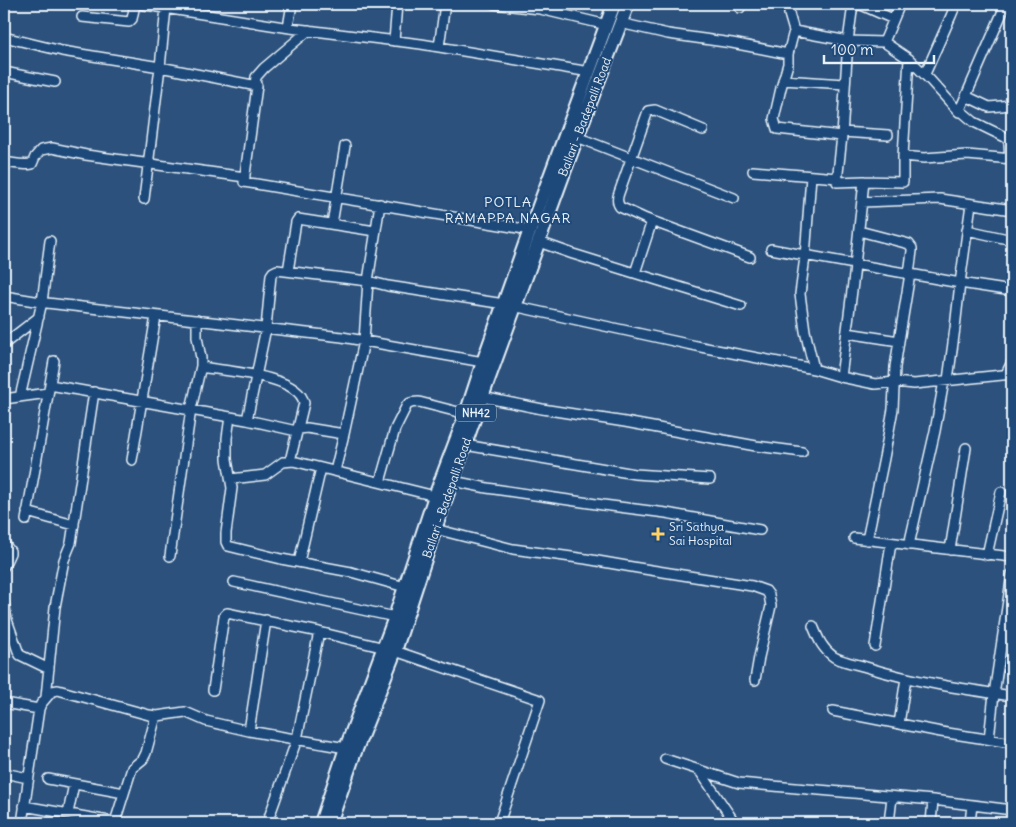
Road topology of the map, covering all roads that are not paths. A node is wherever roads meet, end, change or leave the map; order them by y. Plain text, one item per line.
1 (134, 4) edge
2 (139, 4) edge
3 (292, 4) edge
4 (397, 4) edge
5 (446, 4) edge
6 (494, 4) edge
7 (614, 4) edge
8 (628, 4) edge
9 (790, 4) edge
10 (853, 4) edge
11 (900, 4) edge
12 (956, 4) edge
13 (1006, 4) edge
14 (166, 8) junction
15 (82, 17) dead end
16 (893, 19) junction
17 (620, 23) junction
18 (607, 25) junction
19 (288, 27) junction
20 (309, 30) junction
21 (794, 31) junction
22 (4, 37) edge
23 (394, 41) junction
24 (848, 41) junction
25 (884, 42) junction
26 (439, 47) junction
27 (788, 54) junction
28 (910, 59) junction
29 (160, 67) junction
30 (4, 72) edge
31 (590, 72) junction
32 (925, 74) junction
33 (783, 80) junction
34 (55, 82) dead end
35 (845, 84) junction
36 (254, 85) junction
37 (966, 96) junction
38 (1012, 105) edge
39 (960, 110) junction
40 (703, 130) dead end
41 (842, 134) junction
42 (888, 135) dead end
43 (577, 137) junction
44 (345, 146) dead end
45 (902, 156) junction
46 (631, 157) junction
47 (1011, 159) edge
48 (4, 162) edge
49 (148, 163) junction
50 (753, 171) dead end
51 (811, 176) junction
52 (245, 177) junction
53 (838, 178) junction
54 (864, 181) junction
55 (337, 197) junction
56 (144, 198) dead end
57 (734, 198) dead end
58 (862, 202) junction
59 (380, 204) junction
60 (971, 204) junction
61 (1012, 210) edge
62 (652, 221) junction
63 (332, 224) junction
64 (530, 230) junction
65 (967, 230) junction
66 (376, 231) junction
67 (859, 231) junction
68 (1012, 240) edge
69 (50, 241) dead end
70 (539, 242) junction
71 (772, 249) dead end
72 (806, 256) junction
73 (750, 257) dead end
74 (855, 264) junction
75 (288, 271) junction
76 (635, 274) junction
77 (910, 274) junction
78 (368, 281) junction
79 (960, 284) junction
80 (1012, 291) edge
81 (4, 296) edge
82 (42, 302) junction
83 (510, 305) junction
84 (741, 306) dead end
85 (156, 316) junction
86 (39, 317) junction
87 (198, 320) junction
88 (266, 328) junction
89 (847, 333) junction
90 (364, 341) junction
91 (899, 341) junction
92 (4, 344) edge
93 (54, 361) dead end
94 (483, 362) junction
95 (1012, 362) edge
96 (201, 367) junction
97 (814, 369) junction
98 (1009, 374) edge
99 (256, 375) junction
100 (841, 377) junction
101 (946, 380) junction
102 (895, 382) junction
103 (49, 389) junction
104 (94, 392) junction
105 (20, 396) junction
106 (482, 398) junction
107 (4, 399) edge
108 (142, 400) junction
109 (191, 410) junction
110 (466, 414) junction
111 (230, 417) junction
112 (248, 420) junction
113 (298, 430) junction
114 (344, 434) junction
115 (465, 445) junction
116 (966, 448) dead end
117 (802, 452) dead end
118 (132, 460) dead end
119 (290, 461) junction
120 (322, 468) junction
121 (335, 471) junction
122 (231, 478) junction
123 (710, 479) dead end
124 (453, 481) junction
125 (380, 482) junction
126 (1001, 492) dead end
127 (435, 496) junction
128 (74, 525) junction
129 (435, 529) junction
130 (760, 530) dead end
131 (854, 538) dead end
132 (867, 540) junction
133 (891, 542) junction
134 (4, 543) edge
135 (909, 545) junction
136 (950, 550) junction
137 (987, 555) junction
138 (170, 556) dead end
139 (1012, 557) edge
140 (299, 562) junction
141 (4, 566) edge
142 (1012, 574) edge
143 (234, 582) dead end
144 (404, 587) junction
145 (4, 603) edge
146 (395, 617) junction
147 (266, 620) junction
148 (814, 626) dead end
149 (319, 632) junction
150 (875, 646) dead end
151 (390, 649) junction
152 (49, 669) junction
153 (906, 678) junction
154 (755, 680) dead end
155 (213, 690) dead end
156 (994, 694) junction
157 (1012, 696) edge
158 (46, 697) junction
159 (4, 703) edge
160 (39, 709) junction
161 (833, 711) dead end
162 (156, 716) junction
163 (899, 724) junction
164 (249, 731) junction
165 (297, 739) junction
166 (989, 739) junction
167 (1012, 743) edge
168 (346, 748) junction
169 (665, 759) dead end
170 (699, 770) junction
171 (4, 773) edge
172 (28, 778) junction
173 (48, 779) dead end
174 (74, 784) junction
175 (124, 793) junction
176 (892, 797) junction
177 (933, 800) junction
178 (972, 805) junction
179 (24, 806) junction
180 (1012, 810) edge
181 (68, 814) junction
182 (22, 823) edge
183 (118, 823) edge
184 (267, 823) edge
185 (321, 823) edge
186 (330, 823) edge
187 (499, 823) edge
188 (735, 823) edge
189 (889, 823) edge
190 (931, 823) edge
191 (970, 823) edge

1 - 15 street
2 - 14 street
3 - 19 street
4 - 23 street
5 - 26 street
6 - 18 street
7 - 18 highway, Ballari - Badepalli Road / NH42
8 - 17 highway, Ballari - Badepalli Road / NH42
9 - 21 street
10 - 16 street
10 - 24 street
11 - 16 street
12 - 32 street
13 - 37 street
14 - 19 street
14 - 29 street
16 - 25 street
17 - 27 street
17 - 43 highway, Ballari - Badepalli Road / NH42
18 - 31 highway, Ballari - Badepalli Road / NH42
19 - 20 street
20 - 23 street
20 - 36 street
21 - 24 street
21 - 27 street
22 - 29 street
23 - 26 street
24 - 25 street
24 - 35 street
25 - 28 street
26 - 31 street
27 - 33 street
28 - 32 street
28 - 45 street
29 - 36 street
29 - 49 street
30 - 34 street
31 - 64 highway, Ballari - Badepalli Road / NH42
32 - 39 street
33 - 35 street
33 - 41 street
35 - 41 street
36 - 52 street
37 - 38 street
37 - 39 street
39 - 47 street
40 - 46 street
41 - 42 street
41 - 53 street
43 - 46 street
43 - 70 highway, Ballari - Badepalli Road / NH42
44 - 55 street
45 - 47 street
45 - 54 street
46 - 57 street
46 - 62 street
48 - 49 street
49 - 52 street
49 - 56 street
50 - 51 street
51 - 53 street
51 - 72 street
52 - 55 street
53 - 54 street
54 - 58 street
55 - 59 street
55 - 63 street
58 - 60 street
58 - 67 street
59 - 64 street
59 - 66 street
60 - 61 street
60 - 65 street
62 - 73 street
62 - 76 street
63 - 66 street
63 - 75 street
64 - 83 highway, Ballari - Badepalli Road / NH42
65 - 68 street
65 - 79 street
66 - 78 street
67 - 74 street
67 - 77 street
69 - 82 street
70 - 76 street
70 - 83 highway, Ballari - Badepalli Road / NH42
71 - 72 street
72 - 74 street
72 - 97 street
74 - 77 street
74 - 89 street
75 - 78 street
75 - 88 street
76 - 84 street
77 - 79 street
77 - 91 street
78 - 83 street
78 - 90 street
79 - 80 street
79 - 101 street
81 - 82 street
82 - 85 street
82 - 86 street
83 - 94 highway, Ballari - Badepalli Road / NH42
83 - 97 street
83 - 106 highway, Ballari - Badepalli Road / NH42
85 - 87 street
85 - 108 street
86 - 92 street
86 - 105 street
87 - 88 street
87 - 96 street
88 - 90 street
88 - 99 street
89 - 91 street
89 - 100 street
90 - 94 street
90 - 114 street
91 - 102 street
93 - 103 street
94 - 110 highway, Ballari - Badepalli Road / NH42
95 - 98 street
96 - 99 street
96 - 109 street
97 - 100 street
98 - 101 street
99 - 112 street
99 - 113 street
100 - 102 street
101 - 102 street
101 - 135 street
102 - 132 street
103 - 104 street
103 - 105 street
103 - 128 street
104 - 108 street
104 - 128 street
105 - 107 street
106 - 115 highway, Ballari - Badepalli Road / NH42
106 - 117 street
108 - 109 street
108 - 118 street
109 - 111 street
109 - 138 street
110 - 125 street
110 - 127 highway, Ballari - Badepalli Road / NH42
111 - 112 street
111 - 122 street
112 - 113 street
113 - 114 street
113 - 119 street
114 - 121 street
115 - 123 street
115 - 124 highway, Ballari - Badepalli Road / NH42
116 - 136 street
119 - 120 street
119 - 122 street
120 - 121 street
120 - 140 street
121 - 125 street
122 - 140 street
124 - 129 highway, Ballari - Badepalli Road / NH42
124 - 130 street
125 - 127 street
126 - 137 street
127 - 144 highway, Ballari - Badepalli Road / NH42
128 - 152 street
129 - 151 highway, Ballari - Badepalli Road / NH42
129 - 154 street
131 - 132 street
132 - 133 street
133 - 135 street
133 - 150 street
134 - 141 street
135 - 136 street
136 - 137 street
137 - 139 street
140 - 144 street
142 - 156 street
143 - 146 street
144 - 146 highway, Ballari - Badepalli Road / NH42
145 - 152 street
146 - 151 highway, Ballari - Badepalli Road / NH42
147 - 149 street
147 - 155 street
147 - 164 street
148 - 153 street
149 - 151 street
149 - 165 street
151 - 168 highway, Ballari - Badepalli Road / NH42
151 - 186 highway, Ballari - Badepalli Road / NH42
151 - 187 street
152 - 158 street
153 - 156 street
153 - 163 street
156 - 157 street
156 - 166 street
158 - 160 street
158 - 162 street
159 - 160 street
160 - 172 street
161 - 163 street
162 - 164 street
162 - 175 street
163 - 166 street
164 - 165 street
165 - 168 street
165 - 184 street
166 - 167 street
168 - 185 highway, Ballari - Badepalli Road / NH42
169 - 170 street
170 - 176 street
170 - 188 street
171 - 172 street
172 - 179 street
173 - 174 street
174 - 175 street
174 - 181 street
175 - 183 street
176 - 177 street
176 - 189 street
177 - 178 street
177 - 190 street
178 - 180 street
178 - 191 street
179 - 181 street
179 - 182 street
181 - 183 street

